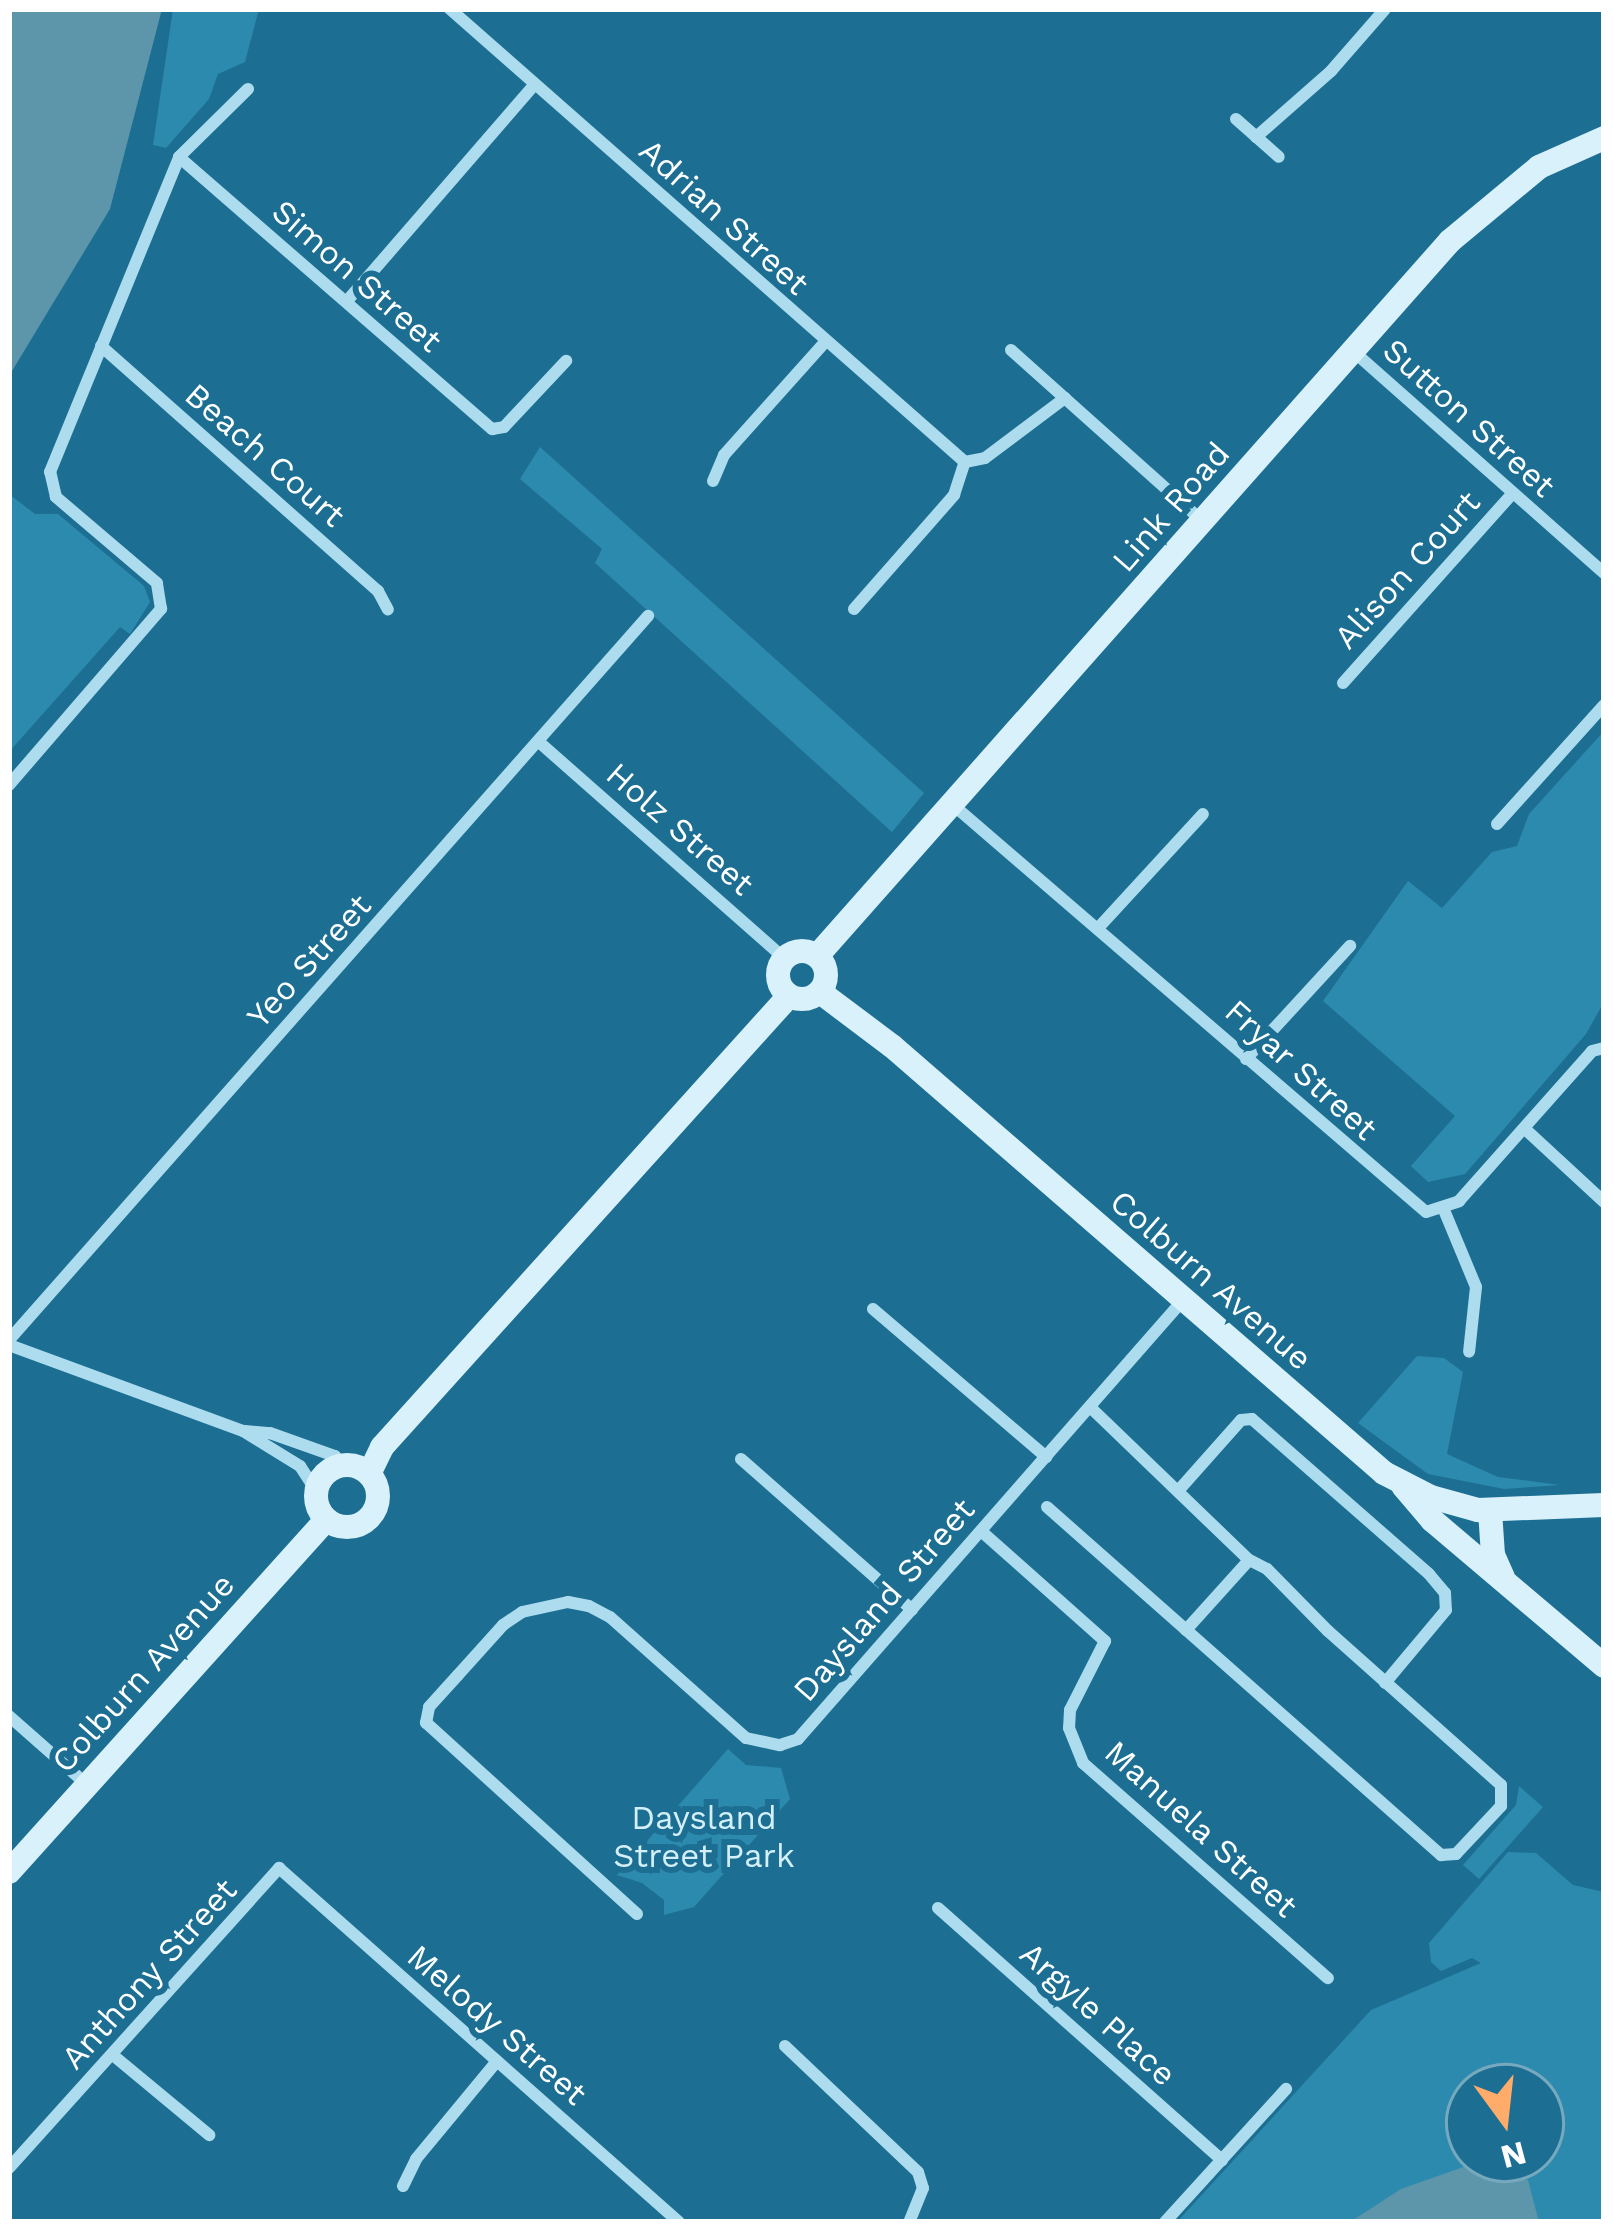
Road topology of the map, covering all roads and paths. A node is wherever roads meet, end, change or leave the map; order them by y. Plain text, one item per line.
1 (450, 9) edge
2 (1385, 9) edge
3 (534, 85) junction
4 (248, 89) dead end
5 (1236, 119) dead end
6 (1256, 137) junction
7 (1604, 138) edge
8 (179, 157) junction
9 (1279, 157) dead end
10 (347, 302) junction
11 (824, 343) junction
12 (101, 346) junction
13 (1011, 350) dead end
14 (1353, 351) junction
15 (566, 361) dead end
16 (1065, 398) junction
17 (964, 462) junction
18 (713, 482) dead end
19 (1512, 494) junction
20 (1203, 522) junction
21 (1604, 573) edge
22 (854, 608) dead end
23 (388, 610) dead end
24 (648, 616) dead end
25 (1343, 682) dead end
26 (1604, 705) edge
27 (539, 742) junction
28 (9, 785) edge
29 (952, 804) junction
30 (1203, 814) dead end
31 (1497, 824) dead end
32 (1100, 926) junction
33 (1350, 946) dead end
34 (817, 956) junction
35 (784, 958) junction
36 (820, 992) junction
37 (788, 996) junction
38 (1604, 1048) edge
39 (1246, 1059) junction
40 (1525, 1129) junction
41 (1604, 1202) edge
42 (1444, 1210) junction
43 (1184, 1300) junction
44 (873, 1309) dead end
45 (9, 1342) edge
46 (1469, 1352) dead end
47 (1090, 1407) junction
48 (243, 1431) junction
49 (1046, 1457) junction
50 (741, 1459) dead end
51 (339, 1466) junction
52 (369, 1474) junction
53 (1402, 1484) junction
54 (316, 1490) junction
55 (1178, 1491) junction
56 (1604, 1505) edge
57 (1047, 1507) dead end
58 (1490, 1511) junction
59 (326, 1520) junction
60 (981, 1531) junction
61 (1249, 1560) junction
62 (1504, 1580) junction
63 (912, 1610) junction
64 (1186, 1630) junction
65 (1604, 1666) edge
66 (1385, 1683) junction
67 (9, 1716) edge
68 (86, 1784) junction
69 (279, 1868) joint
70 (9, 1871) edge
71 (938, 1908) dead end
72 (637, 1914) dead end
73 (1328, 1978) dead end
74 (785, 2046) dead end
75 (114, 2056) junction
76 (497, 2061) junction
77 (1286, 2089) dead end
78 (209, 2135) dead end
79 (1222, 2160) junction
80 (9, 2168) edge
81 (403, 2186) dead end
82 (679, 2222) edge
83 (909, 2222) edge
84 (1165, 2222) edge

1 - 3 street, Adrian Street
2 - 6 street
3 - 10 street
3 - 11 street, Adrian Street
4 - 8 street
5 - 6 street
6 - 9 street
7 - 14 main road, Link Road
8 - 10 street, Simon Street
8 - 12 street
10 - 15 street, Simon Street
11 - 17 street, Adrian Street
11 - 18 street
12 - 23 street, Beach Court
12 - 28 street
13 - 16 street
14 - 19 street, Sutton Street
14 - 20 main road, Link Road
16 - 17 street
16 - 20 street
17 - 22 street
19 - 21 street, Sutton Street
19 - 25 street, Alison Court
20 - 29 main road, Link Road
24 - 27 street, Yeo Street
26 - 31 street
27 - 35 street, Holz Street
27 - 45 street, Yeo Street
29 - 32 street, Fryar Street
29 - 34 main road, Link Road
30 - 32 street
32 - 39 street, Fryar Street
33 - 39 street
34 - 35 main road
34 - 36 main road
35 - 37 main road
36 - 37 main road
36 - 43 main road, Colburn Avenue
37 - 52 main road
38 - 40 street
39 - 42 street, Fryar Street
40 - 41 street
40 - 42 street
42 - 46 street
43 - 47 street, Daysland Street
43 - 53 main road, Colburn Avenue
44 - 49 street
45 - 48 street
47 - 49 street, Daysland Street
47 - 55 street
48 - 51 street
48 - 54 street
49 - 60 street, Daysland Street
50 - 63 street
51 - 52 main road
51 - 54 main road
52 - 59 main road
53 - 58 main road, Colburn Avenue
53 - 62 main road
54 - 59 main road
55 - 61 street
55 - 66 street
56 - 58 main road, Colburn Avenue
57 - 64 street
58 - 62 main road
59 - 68 main road, Colburn Avenue
60 - 63 street, Daysland Street
60 - 73 street, Manuela Street
61 - 64 street
61 - 66 street
62 - 65 main road
63 - 72 street, Daysland Street
64 - 66 street
67 - 68 street
68 - 70 main road, Colburn Avenue
69 - 75 street, Anthony Street
69 - 76 street, Melody Street
71 - 79 street, Argyle Place
74 - 83 street
75 - 78 street
75 - 80 street, Anthony Street
76 - 81 street
76 - 82 street, Melody Street
77 - 79 street
79 - 84 street

